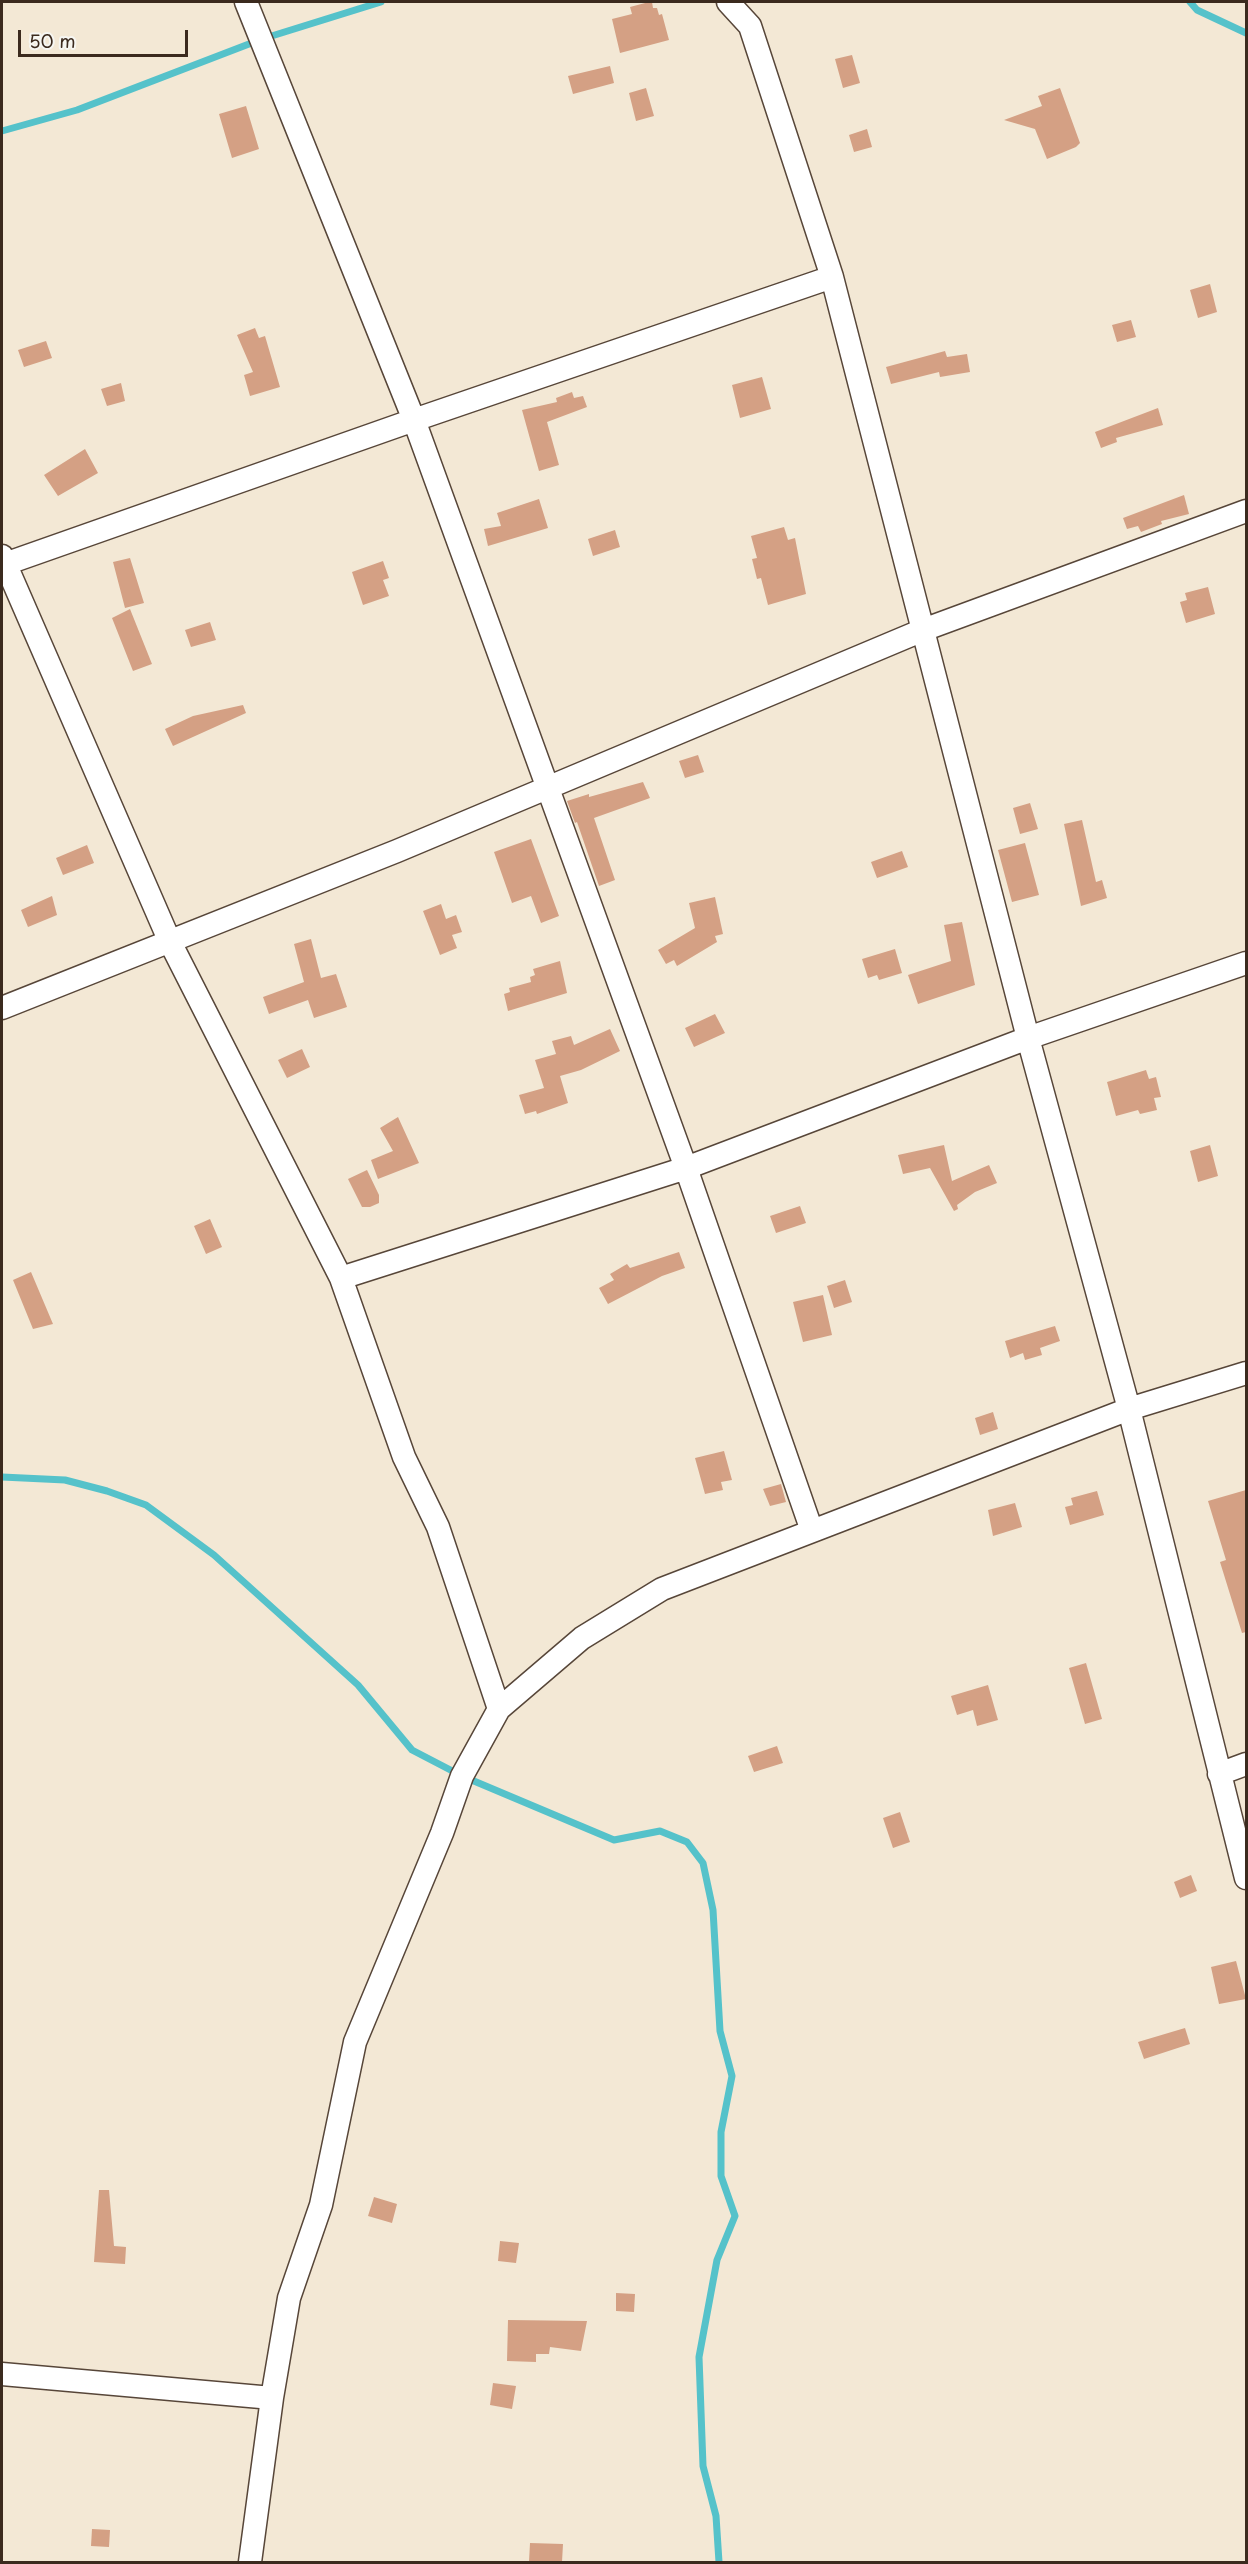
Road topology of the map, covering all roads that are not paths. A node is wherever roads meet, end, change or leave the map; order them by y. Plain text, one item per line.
1 (246, 2) edge
2 (728, 2) edge
3 (832, 277) junction
4 (414, 420) junction
5 (1246, 511) edge
6 (3, 562) edge
7 (923, 630) junction
8 (546, 786) junction
9 (170, 942) junction
10 (1246, 963) edge
11 (2, 1008) edge
12 (1028, 1038) junction
13 (686, 1168) junction
14 (341, 1278) junction
15 (1246, 1373) edge
16 (1130, 1409) junction
17 (812, 1531) junction
18 (500, 1709) junction
19 (1246, 1764) edge
20 (1219, 1774) junction
21 (1246, 1878) edge
22 (2, 2374) edge
23 (272, 2398) junction
24 (250, 2562) edge

1 - 4 street
2 - 3 street
3 - 4 street
3 - 7 street
4 - 6 street
4 - 8 street
5 - 7 street
6 - 9 street
7 - 8 street
7 - 12 street
8 - 9 street
8 - 13 street
9 - 11 street
9 - 14 street
10 - 12 street
12 - 13 street
12 - 16 street
13 - 14 street
13 - 17 street
14 - 18 street
15 - 16 street
16 - 17 street
16 - 20 street
17 - 18 street
18 - 23 street
19 - 20 street
20 - 21 street
22 - 23 street
23 - 24 street

